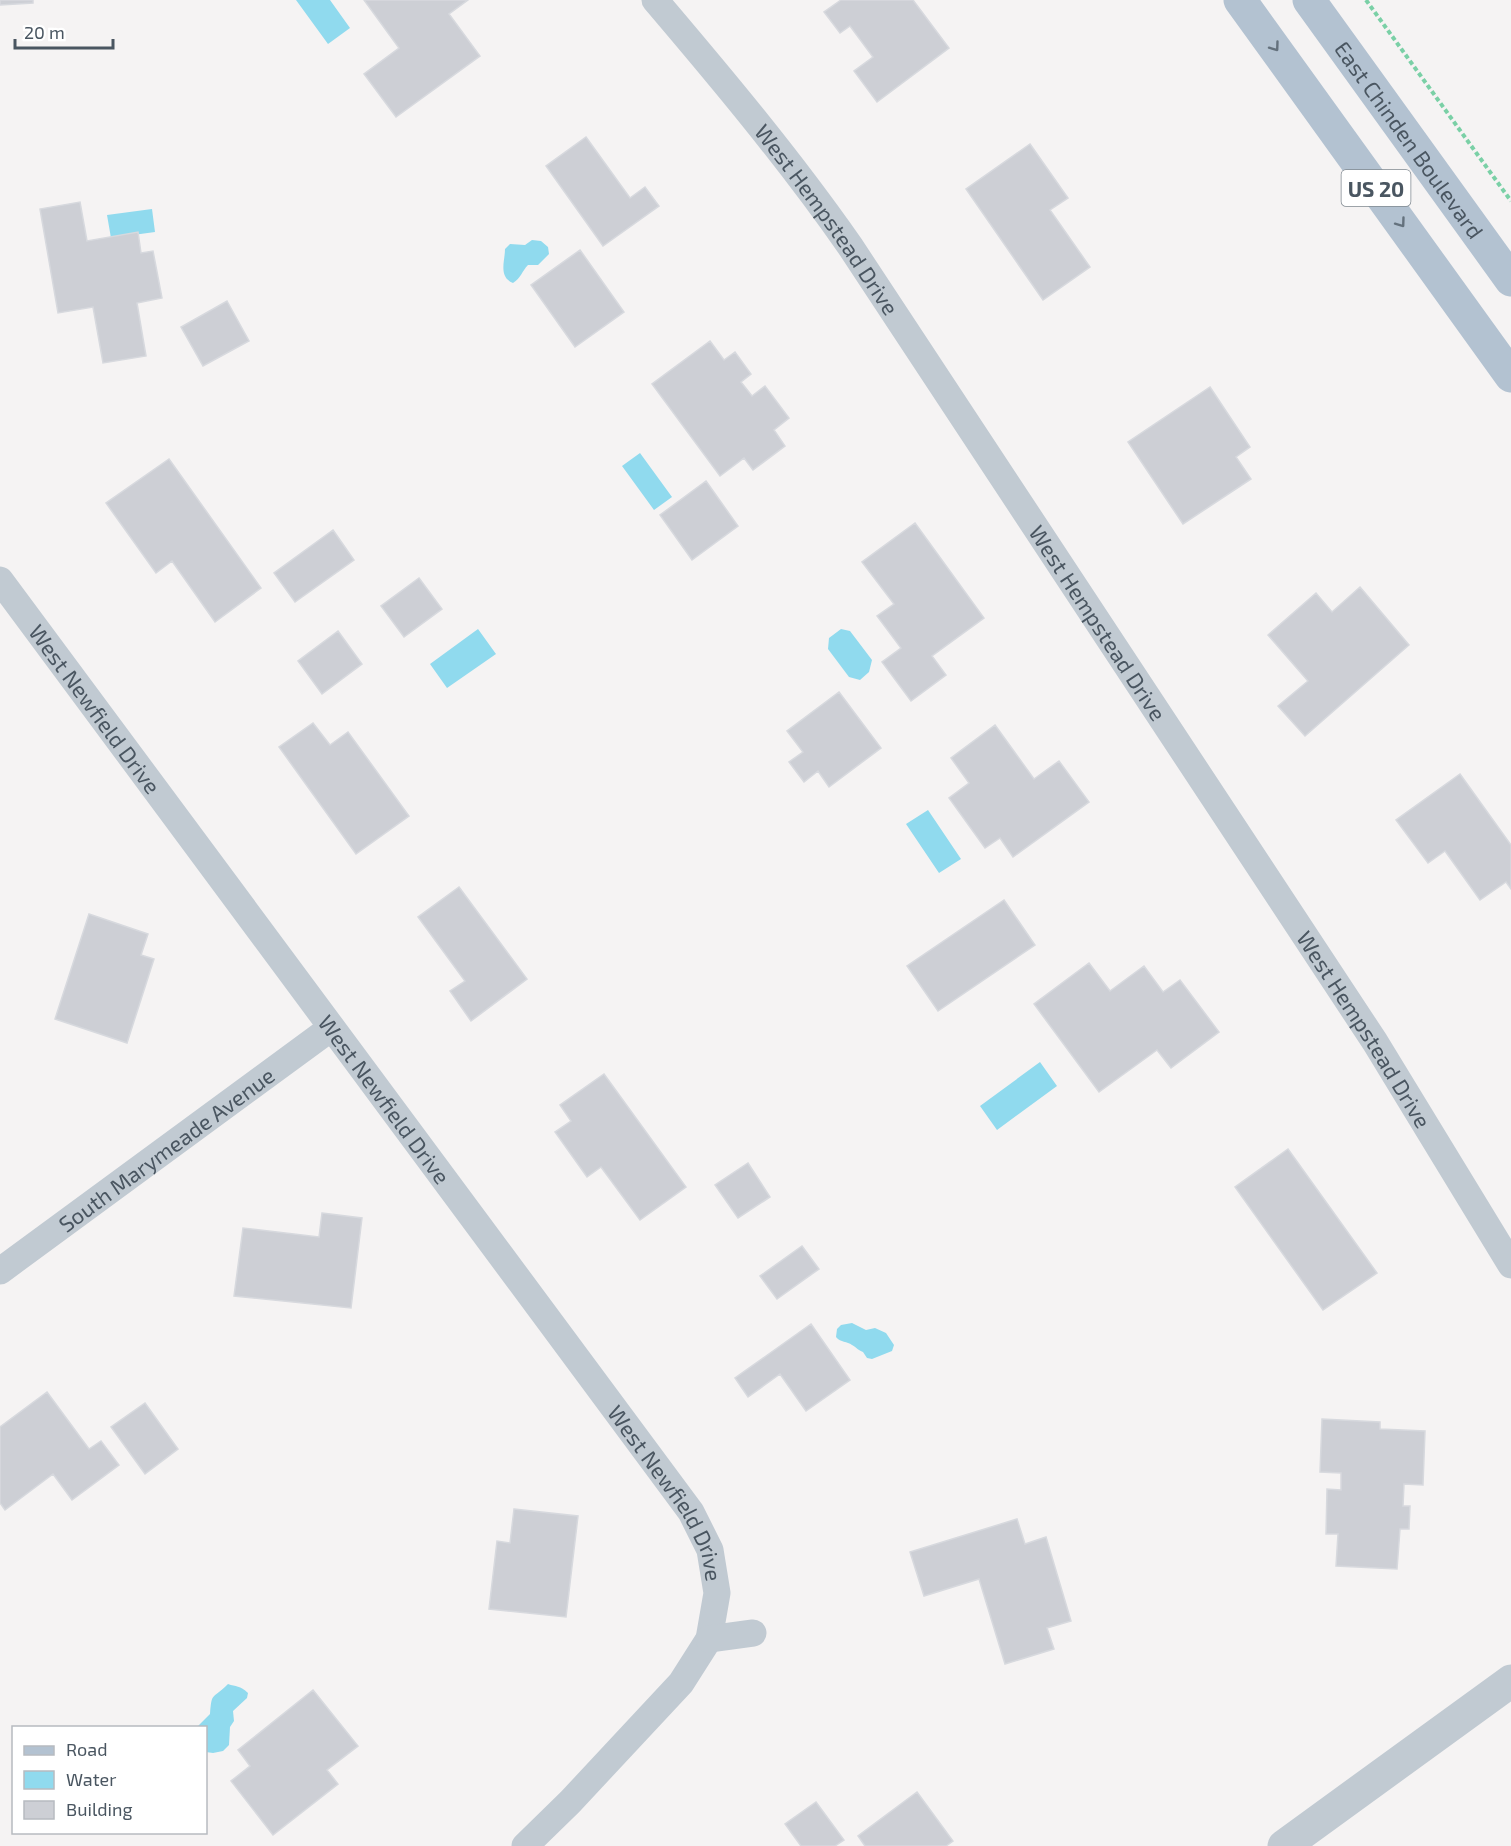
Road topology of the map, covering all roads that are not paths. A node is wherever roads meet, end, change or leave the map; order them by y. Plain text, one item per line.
1 (655, 0) edge
2 (1240, 0) edge
3 (1309, 0) edge
4 (1511, 280) edge
5 (1511, 376) edge
6 (0, 580) edge
7 (332, 1028) junction
8 (1511, 1265) edge
9 (0, 1271) edge
10 (753, 1634) dead end
11 (709, 1639) junction
12 (1511, 1681) edge
13 (1301, 1841) edge
14 (525, 1846) edge

1 - 8 street, West Hempstead Drive
2 -> 5 main road, US 20
3 - 4 main road, East Chinden Boulevard / US 20
6 - 7 street, West Newfield Drive
7 - 9 street, South Marymeade Avenue
7 - 11 street, West Newfield Drive
10 - 11 street
11 - 14 street
12 - 13 street

